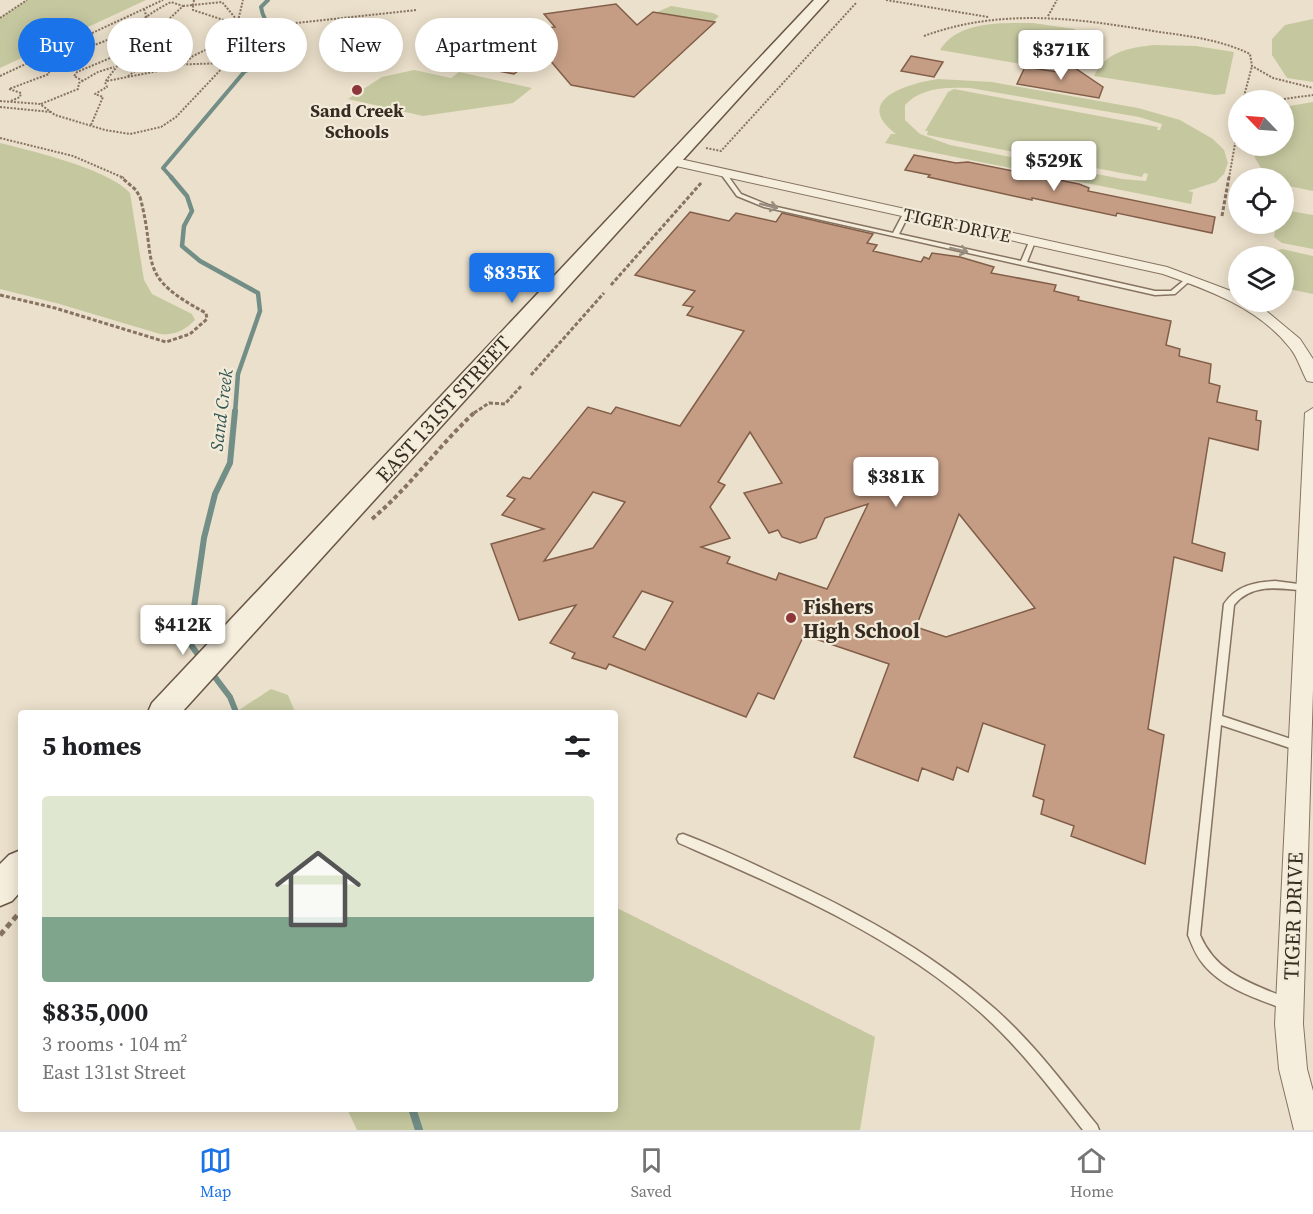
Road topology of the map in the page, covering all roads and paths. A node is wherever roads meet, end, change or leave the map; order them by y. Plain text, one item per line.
1 (27, 0) edge
2 (163, 0) edge
3 (194, 0) edge
4 (214, 0) edge
5 (243, 0) edge
6 (820, 0) edge
7 (886, 0) edge
8 (1057, 0) edge
9 (222, 2) junction
10 (855, 3) dead end
11 (193, 5) junction
12 (183, 6) junction
13 (144, 9) junction
14 (417, 10) dead end
15 (1048, 16) junction
16 (0, 18) edge
17 (147, 18) joint
18 (171, 18) edge
19 (217, 18) edge
20 (233, 18) edge
21 (239, 18) edge
22 (995, 18) junction
23 (307, 21) edge
24 (924, 36) dead end
25 (107, 40) edge
26 (107, 58) edge
27 (1251, 66) junction
28 (107, 70) edge
29 (112, 72) edge
30 (134, 72) edge
31 (154, 72) edge
32 (218, 72) edge
33 (0, 76) edge
34 (127, 77) junction
35 (82, 81) junction
36 (106, 81) junction
37 (1313, 88) edge
38 (1245, 90) edge
39 (1313, 95) edge
40 (1294, 98) edge
41 (0, 101) edge
42 (11, 101) junction
43 (40, 104) junction
44 (0, 107) edge
45 (52, 112) junction
46 (91, 125) junction
47 (0, 138) edge
48 (701, 150) dead end
49 (1233, 156) edge
50 (671, 161) junction
51 (703, 174) dead end
52 (724, 174) junction
53 (906, 214) junction
54 (1222, 216) dead end
55 (895, 234) junction
56 (1032, 242) junction
57 (1023, 264) junction
58 (1190, 278) junction
59 (611, 285) dead end
60 (604, 293) dead end
61 (0, 295) edge
62 (1228, 295) edge
63 (1259, 312) edge
64 (531, 375) dead end
65 (1313, 377) edge
66 (522, 385) dead end
67 (505, 404) dead end
68 (1313, 412) edge
69 (1306, 588) junction
70 (165, 710) edge
71 (1216, 719) junction
72 (1299, 746) junction
73 (683, 839) dead end
74 (18, 869) edge
75 (0, 889) edge
76 (18, 914) edge
77 (0, 934) edge
78 (1289, 1005) junction
79 (1092, 1130) edge
80 (1309, 1130) edge

1 - 16 path
2 - 13 path
3 - 11 path
4 - 9 path
5 - 21 path
6 - 50 street, EAST 131ST STREET
7 - 22 path
8 - 15 path
9 - 11 path
9 - 20 path
10 - 48 path
11 - 12 path
11 - 19 path
12 - 17 path
12 - 18 path
13 - 17 path
13 - 33 path
14 - 23 path
15 - 22 path
15 - 27 path
22 - 24 path
25 - 42 path
26 - 35 path
27 - 37 path
27 - 38 path
28 - 35 path
29 - 36 path
30 - 34 path
31 - 34 path
32 - 46 path
34 - 36 path
35 - 43 path
36 - 46 path
39 - 40 path
41 - 42 path
42 - 43 path
43 - 45 path
44 - 45 path
45 - 46 path
47 - 61 path
49 - 54 path
50 - 52 street, TIGER DRIVE
50 - 70 street, EAST 131ST STREET
51 - 59 path
52 - 53 street, TIGER DRIVE
52 -> 55 lane
53 - 55 lane
53 - 56 street, TIGER DRIVE
55 -> 57 lane
56 - 57 lane
56 - 58 street, TIGER DRIVE
57 - 58 lane
58 - 62 street, TIGER DRIVE
60 - 64 path
63 - 65 street, TIGER DRIVE
66 - 67 path
68 - 69 street, TIGER DRIVE
69 - 71 lane
69 - 72 street, TIGER DRIVE
71 - 72 lane
71 - 78 lane
72 - 78 street, TIGER DRIVE
73 - 79 lane
74 - 75 street
76 - 77 path
78 - 80 street, TIGER DRIVE

